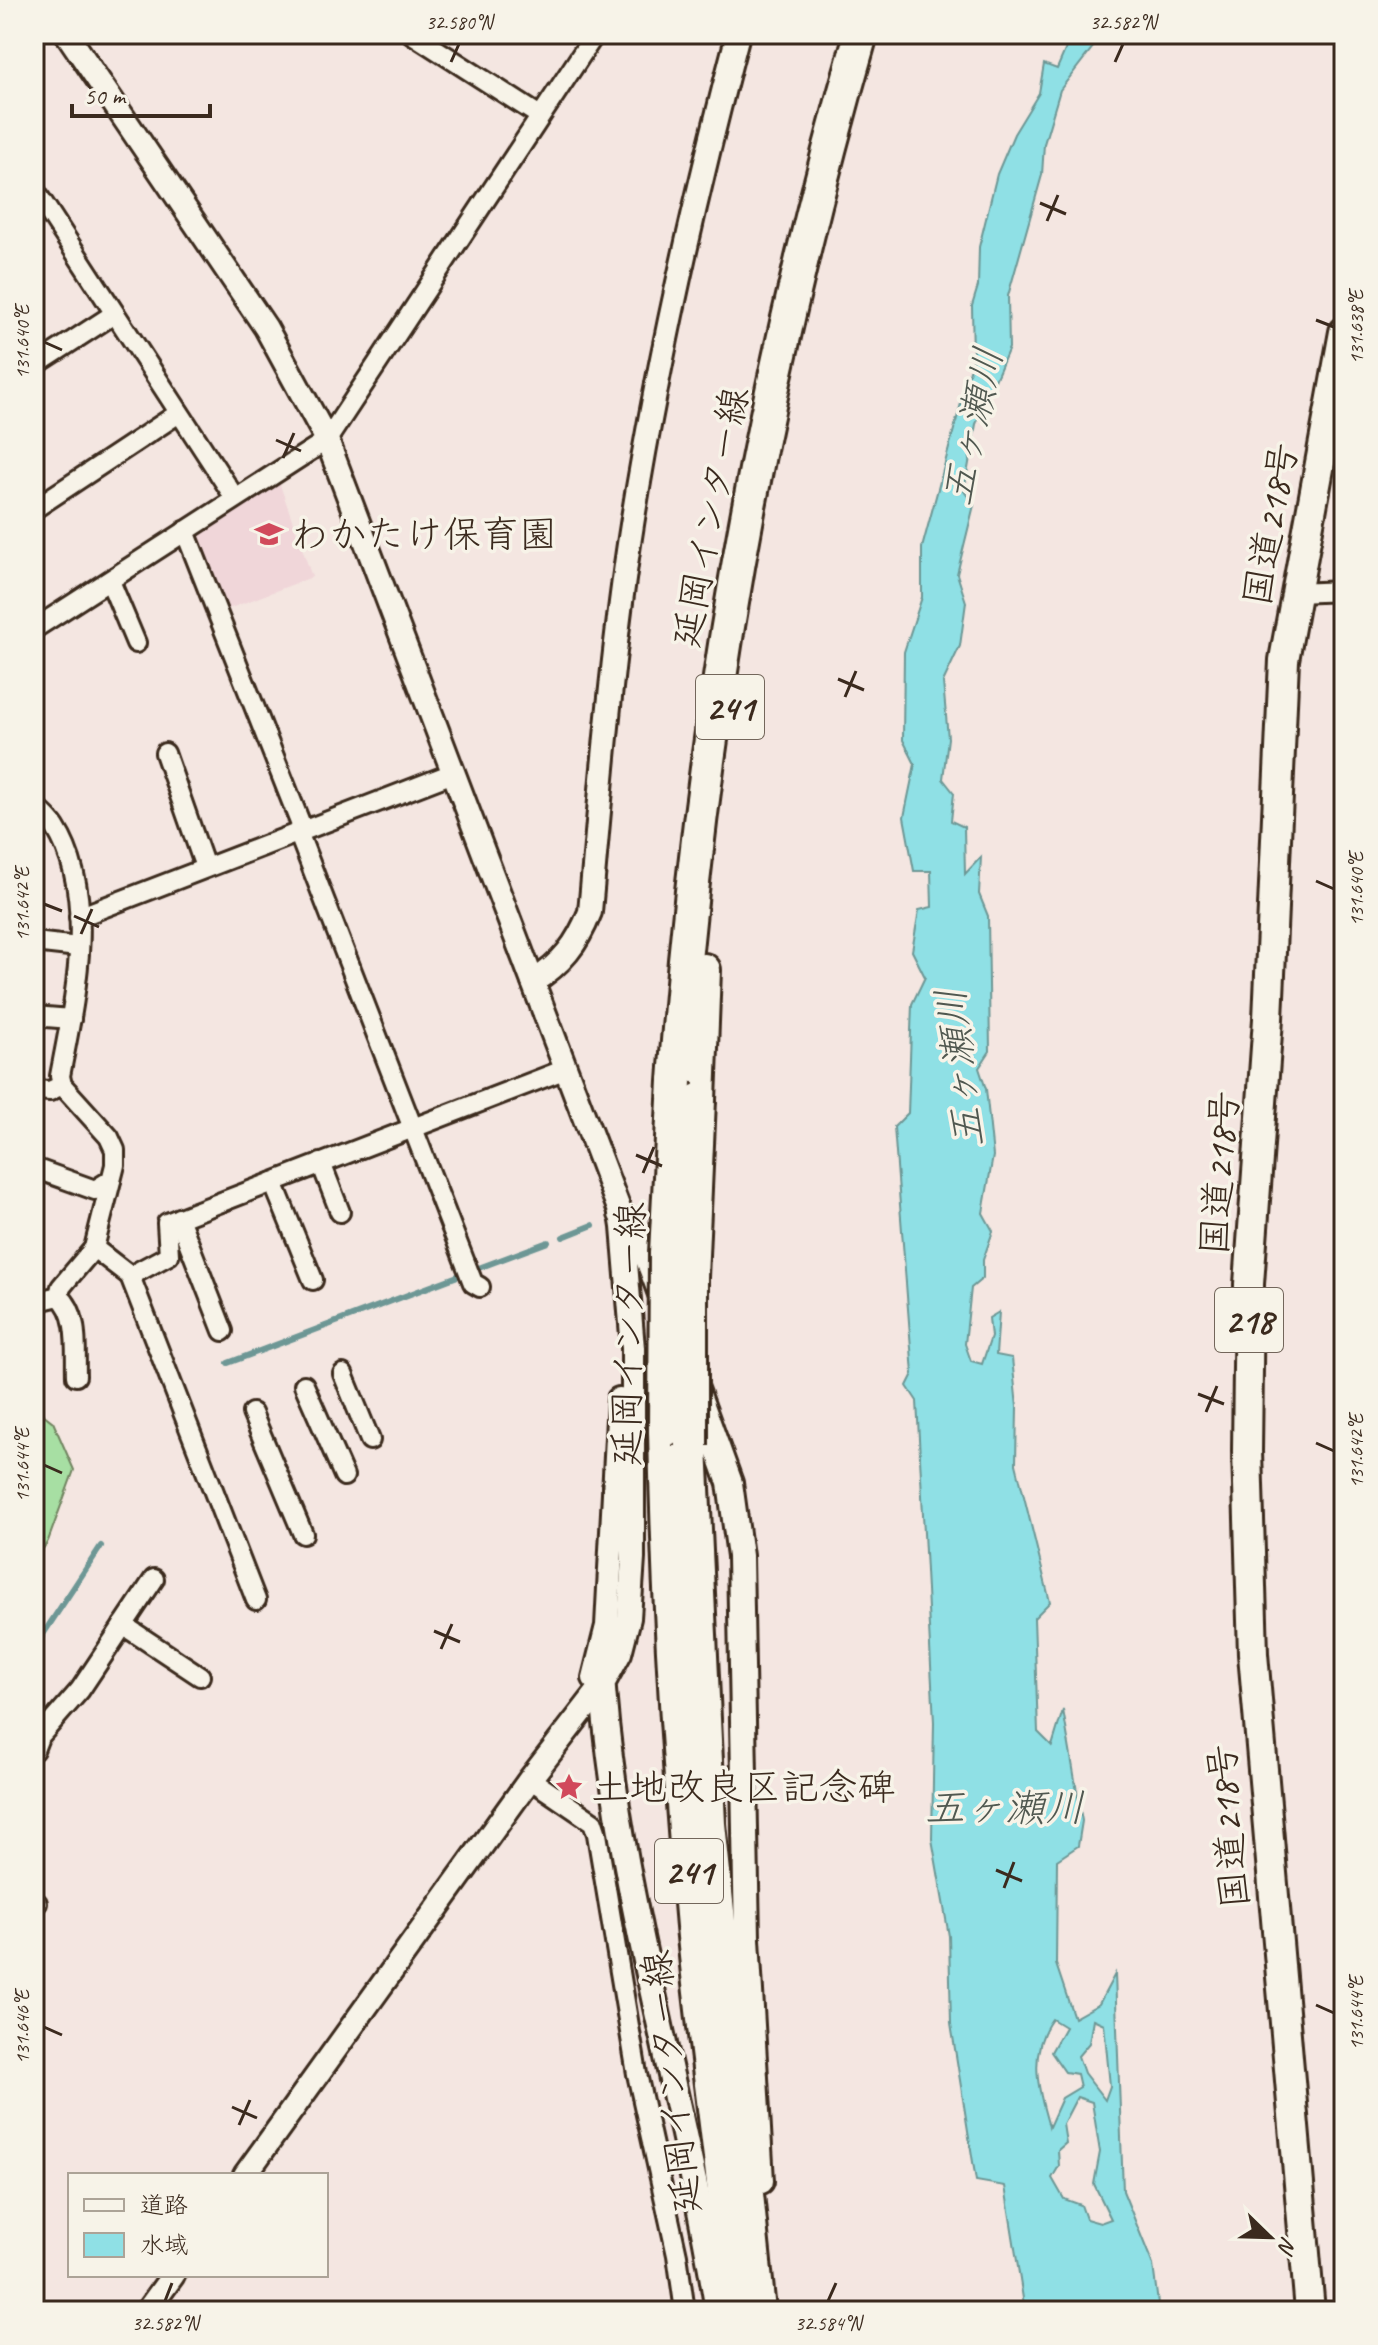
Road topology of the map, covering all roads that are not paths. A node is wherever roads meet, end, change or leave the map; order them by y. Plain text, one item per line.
1 (67, 34) edge
2 (412, 34) edge
3 (595, 34) edge
4 (738, 34) edge
5 (861, 34) edge
6 (540, 116) junction
7 (34, 189) edge
8 (41, 215) edge
9 (114, 314) junction
10 (1344, 332) edge
11 (34, 366) edge
12 (179, 413) junction
13 (327, 440) junction
14 (235, 498) junction
15 (34, 509) edge
16 (185, 531) junction
17 (110, 581) junction
18 (1344, 591) edge
19 (1295, 593) junction
20 (37, 620) edge
21 (136, 643) dead end
22 (165, 753) dead end
23 (453, 773) junction
24 (34, 805) edge
25 (300, 831) junction
26 (205, 867) junction
27 (79, 917) junction
28 (34, 942) edge
29 (78, 947) junction
30 (533, 982) junction
31 (34, 1016) edge
32 (71, 1019) junction
33 (566, 1069) junction
34 (62, 1085) junction
35 (34, 1090) edge
36 (414, 1128) junction
37 (321, 1163) junction
38 (34, 1168) edge
39 (111, 1180) junction
40 (273, 1182) junction
41 (340, 1212) dead end
42 (621, 1214) junction
43 (179, 1218) junction
44 (94, 1248) junction
45 (130, 1276) junction
46 (313, 1280) dead end
47 (480, 1287) dead end
48 (59, 1296) junction
49 (34, 1302) edge
50 (223, 1331) dead end
51 (343, 1374) dead end
52 (76, 1376) dead end
53 (304, 1385) dead end
54 (252, 1413) dead end
55 (678, 1438) junction
56 (370, 1440) dead end
57 (344, 1476) dead end
58 (303, 1534) dead end
59 (154, 1579) dead end
60 (256, 1600) dead end
61 (123, 1625) junction
62 (602, 1674) junction
63 (200, 1676) dead end
64 (34, 1750) edge
65 (530, 1779) junction
66 (246, 2173) edge
67 (172, 2277) edge
68 (147, 2311) edge
69 (685, 2311) edge
70 (718, 2311) edge
71 (736, 2311) edge
72 (759, 2311) edge
73 (770, 2311) edge
74 (1310, 2311) edge

1 - 13 street
2 - 6 street
3 - 6 street
4 - 30 street
5 - 55 highway, 延岡インター線 / 241, bridge
6 - 13 street
7 - 8 street
8 - 9 street
9 - 11 street
9 - 12 street
10 - 19 highway, 国道218号 / 218
12 - 14 street
12 - 15 street
13 - 14 street
13 - 23 street
14 - 16 street
16 - 17 street
16 - 25 street
17 - 20 street
17 - 21 street
18 - 19 street
19 - 74 highway, 国道218号 / 218
22 - 26 street
23 - 25 street
23 - 30 street
24 - 27 street
25 - 26 street
25 - 36 street
26 - 27 street
27 - 29 street
28 - 29 street
29 - 32 street
30 - 33 street
31 - 32 street
32 - 34 street
33 - 36 street
33 - 42 street
34 - 35 street
34 - 39 street
36 - 37 street
36 - 47 street
37 - 40 street
37 - 41 street
38 - 39 street
39 - 44 street
40 - 43 street
40 - 46 street
42 - 62 street
42 - 73 main road, 241
43 - 45 street
43 - 50 street
44 - 45 street
44 - 48 street
45 - 60 street
48 - 49 street
48 - 52 street
51 - 56 street
53 - 57 street
54 - 58 street
55 - 71 highway, 延岡インター線 / 241
55 - 72 highway, 延岡インター線 / 241
59 - 61 street
61 - 63 street
61 - 64 street
62 - 65 street
62 - 70 main road, 241
65 - 66 street
65 - 69 street
67 - 68 street

